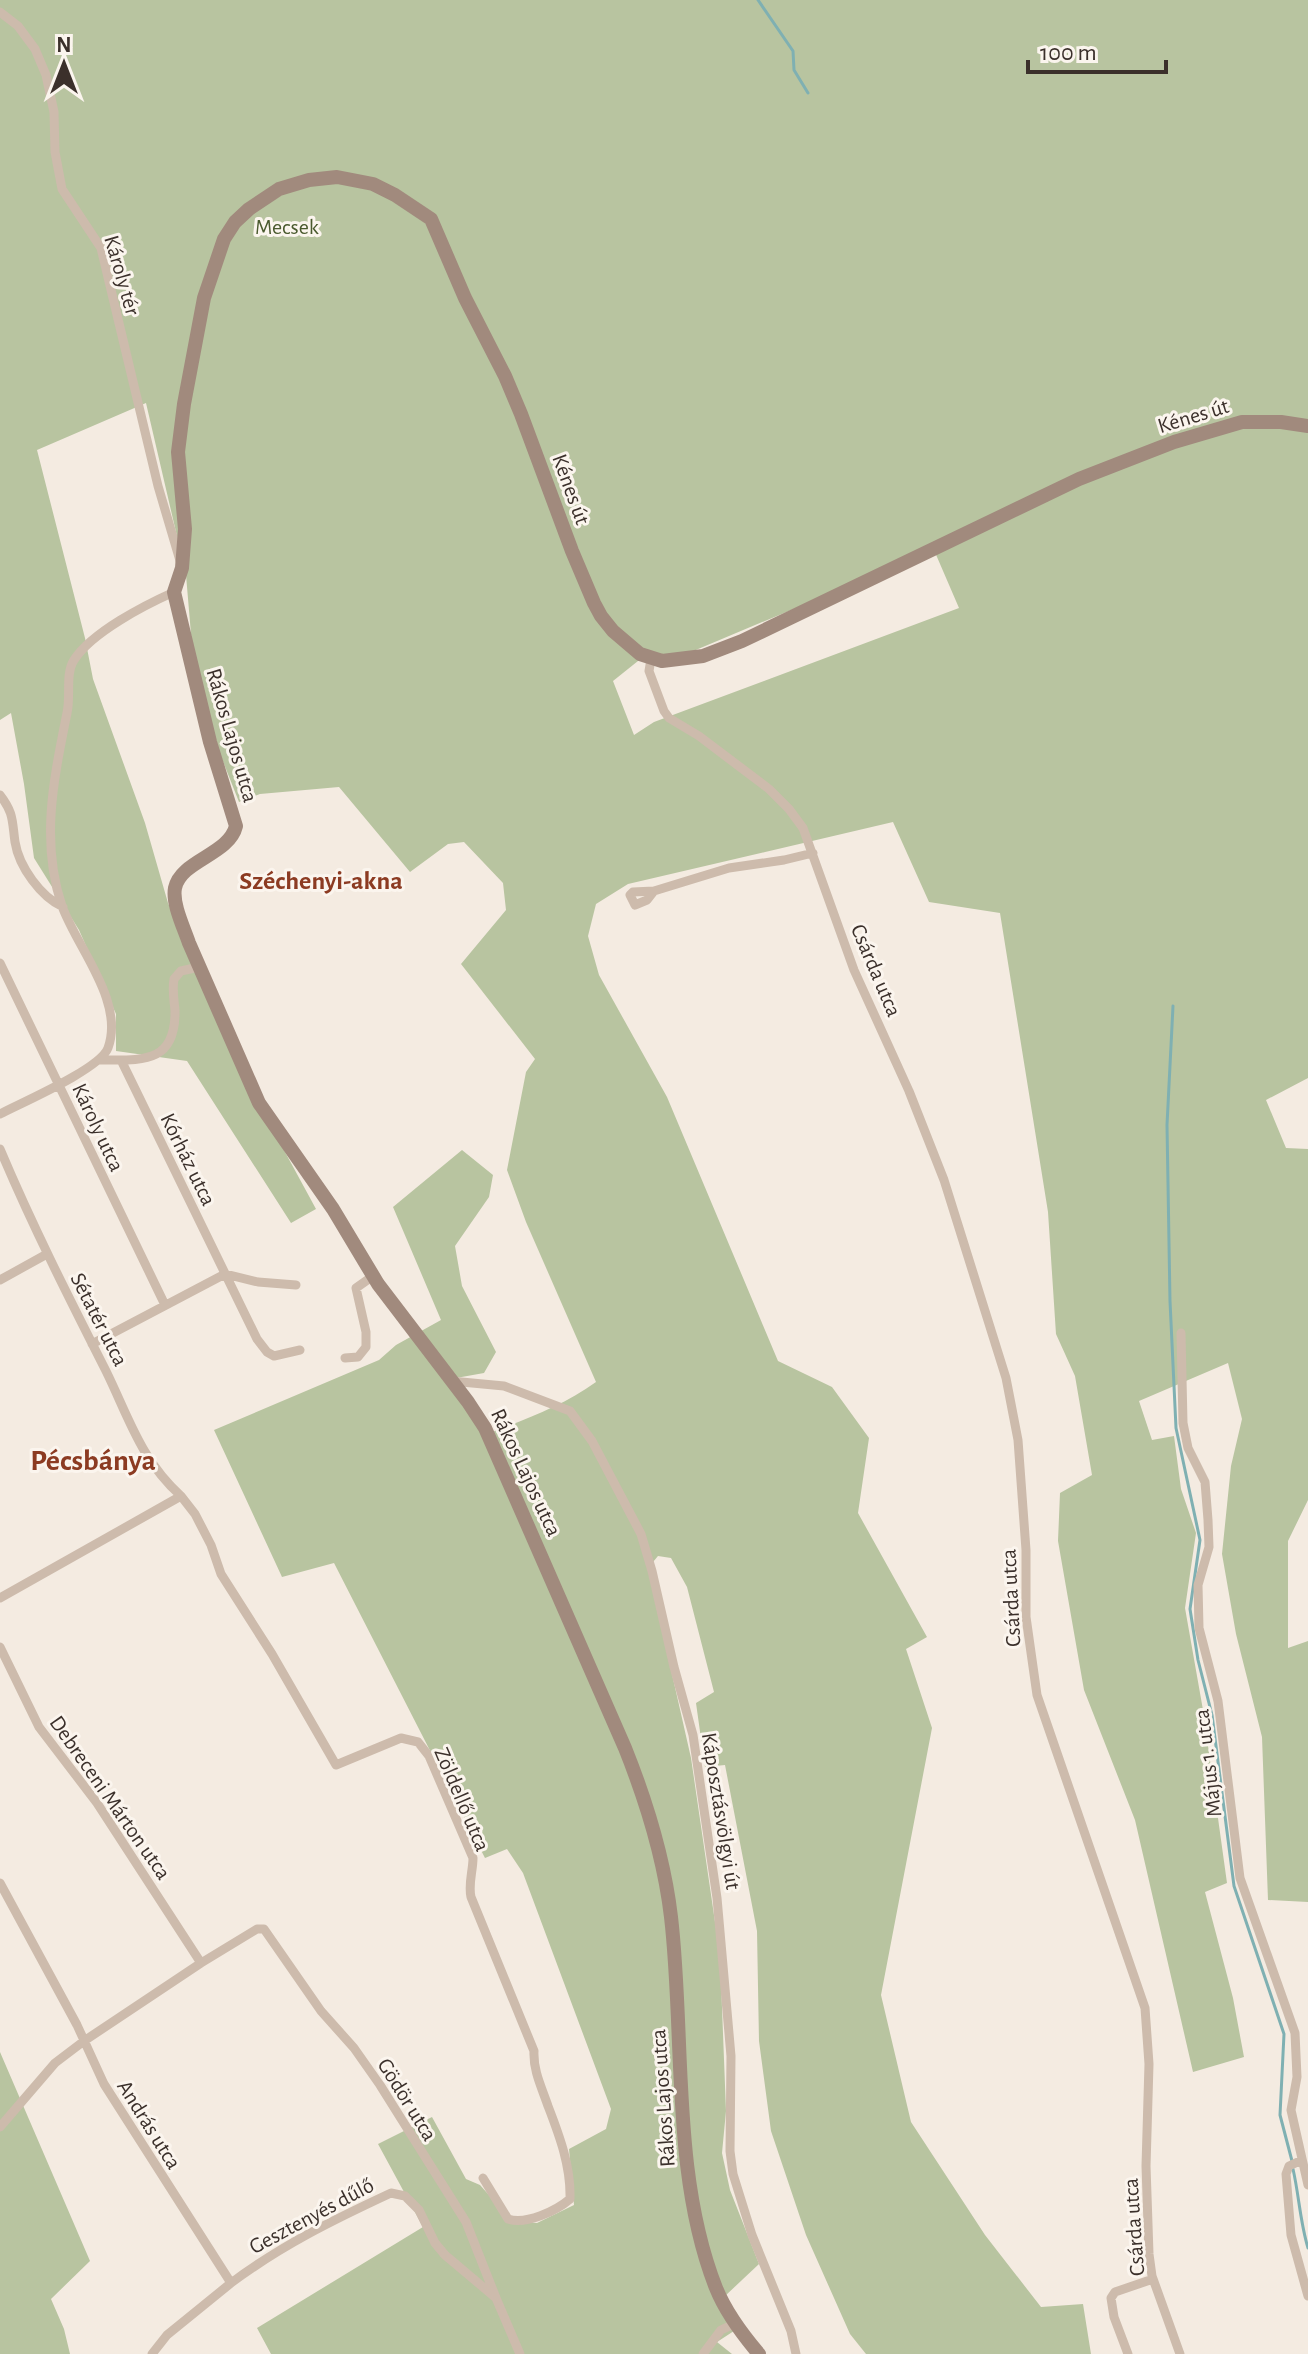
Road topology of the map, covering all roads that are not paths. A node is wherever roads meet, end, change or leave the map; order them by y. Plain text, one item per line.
1 (0, 12) edge
2 (1308, 426) edge
3 (182, 568) junction
4 (174, 592) junction
5 (651, 659) junction
6 (0, 795) edge
7 (813, 853) junction
8 (654, 891) dead end
9 (63, 907) junction
10 (0, 963) edge
11 (199, 967) junction
12 (101, 1060) junction
13 (121, 1060) junction
14 (59, 1083) junction
15 (0, 1114) edge
16 (0, 1149) edge
17 (47, 1254) junction
18 (225, 1274) junction
19 (373, 1276) junction
20 (0, 1280) edge
21 (296, 1285) dead end
22 (165, 1305) junction
23 (1181, 1333) dead end
24 (92, 1344) junction
25 (300, 1350) dead end
26 (345, 1358) dead end
27 (451, 1381) junction
28 (181, 1496) junction
29 (0, 1598) edge
30 (0, 1647) edge
31 (5, 1668) edge
32 (0, 1883) edge
33 (201, 1963) junction
34 (84, 2041) junction
35 (0, 2127) edge
36 (1295, 2163) junction
37 (483, 2178) dead end
38 (1308, 2185) edge
39 (1153, 2279) junction
40 (231, 2283) junction
41 (1308, 2296) edge
42 (496, 2298) junction
43 (734, 2324) junction
44 (152, 2354) edge
45 (520, 2354) edge
46 (703, 2354) edge
47 (759, 2354) edge
48 (796, 2354) edge
49 (1128, 2354) edge
50 (1180, 2354) edge

1 - 3 street, Károly tér
2 - 5 street, Kénes út
3 - 4 street, Kénes út
3 - 5 street, Kénes út
4 - 9 street
4 - 11 street, Rákos Lajos utca
5 - 7 street, Csárda utca
6 - 9 street
7 - 8 street
7 - 39 street, Csárda utca
9 - 12 street
10 - 14 street, Károly utca
11 - 13 street
11 - 19 street, Rákos Lajos utca
12 - 13 street
12 - 14 street
13 - 18 street, Kórház utca
14 - 15 street
14 - 22 street, Károly utca
16 - 17 street, Sétatér utca
17 - 20 street
17 - 24 street, Sétatér utca
18 - 21 street
18 - 22 street
18 - 25 street, Kórház utca
19 - 26 street
19 - 27 street, Rákos Lajos utca
22 - 24 street
23 - 36 street, Május 1. utca
24 - 28 street, Sétatér utca
27 - 43 street, Rákos Lajos utca
27 - 48 street, Káposztásvölgyi út
28 - 29 street
28 - 37 street, Zöldellő utca
30 - 31 street, Debreceni Márton utca
31 - 33 street, Debreceni Márton utca
32 - 34 street, András utca
33 - 34 street
33 - 42 street, Gödör utca
34 - 35 street
34 - 40 street, András utca
36 - 38 street, Május 1. utca
36 - 41 street
39 - 49 street
39 - 50 street, Csárda utca
40 - 42 street, Gesztenyés dűlő
40 - 44 street
42 - 45 street, Gesztenyés dűlő
43 - 46 street
43 - 47 street, Rákos Lajos utca

